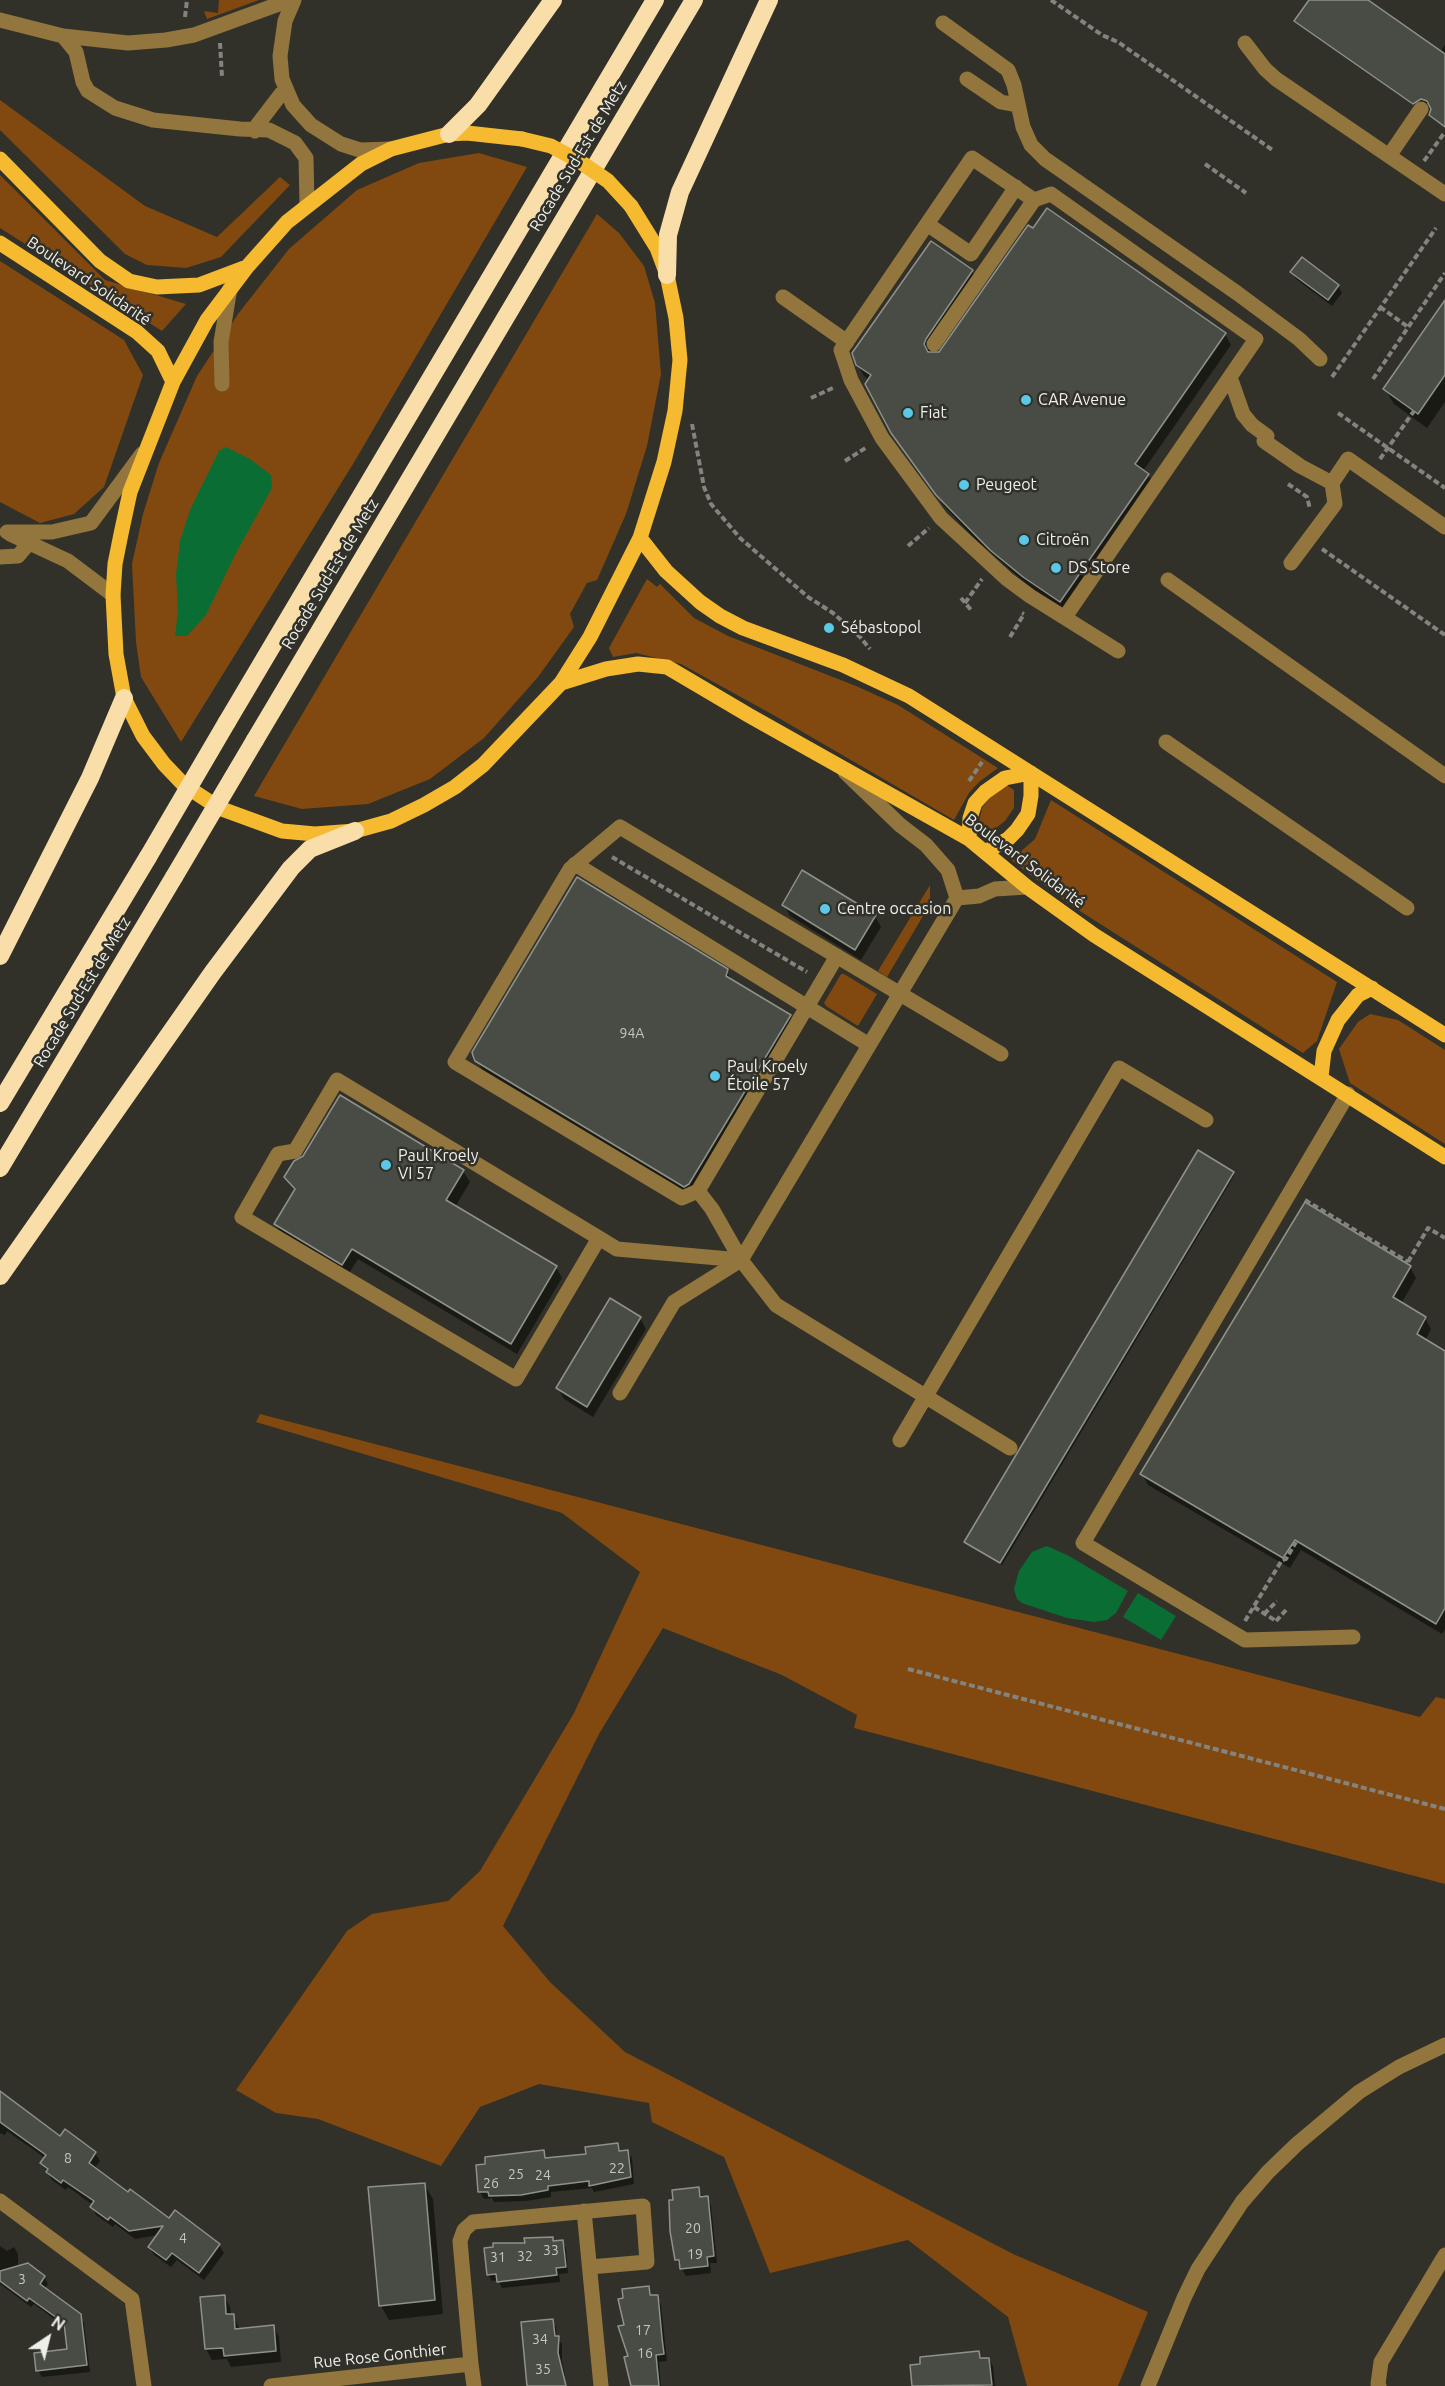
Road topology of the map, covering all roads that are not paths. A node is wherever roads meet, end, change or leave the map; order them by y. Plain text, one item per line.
1 (292, 0) edge
2 (553, 0) edge
3 (655, 0) edge
4 (694, 0) edge
5 (769, 0) edge
6 (0, 20) edge
7 (943, 23) dead end
8 (63, 36) junction
9 (1245, 43) dead end
10 (967, 79) dead end
11 (287, 91) junction
12 (1017, 105) junction
13 (1421, 109) dead end
14 (255, 131) junction
15 (449, 134) junction
16 (391, 149) junction
17 (1389, 156) junction
18 (0, 159) edge
19 (1016, 187) junction
20 (1445, 194) edge
21 (1034, 200) junction
22 (307, 204) junction
23 (927, 224) junction
24 (0, 243) edge
25 (247, 267) junction
26 (667, 275) junction
27 (230, 288) junction
28 (783, 297) dead end
29 (846, 342) junction
30 (934, 344) dead end
31 (1320, 359) dead end
32 (1230, 378) junction
33 (173, 382) junction
34 (222, 384) dead end
35 (144, 452) junction
36 (1332, 483) junction
37 (1445, 526) edge
38 (3, 530) edge
39 (640, 537) junction
40 (28, 543) junction
41 (0, 557) edge
42 (1291, 563) dead end
43 (1168, 580) dead end
44 (112, 595) junction
45 (1065, 617) junction
46 (1118, 651) dead end
47 (561, 683) junction
48 (124, 698) junction
49 (1166, 742) dead end
50 (836, 764) junction
51 (1031, 773) junction
52 (1445, 776) edge
53 (355, 831) junction
54 (969, 839) junction
55 (987, 851) junction
56 (575, 864) junction
57 (1027, 887) junction
58 (957, 898) junction
59 (1407, 908) dead end
60 (0, 956) edge
61 (837, 957) junction
62 (1372, 988) junction
63 (899, 994) junction
64 (808, 1007) junction
65 (1445, 1035) edge
66 (869, 1045) junction
67 (1002, 1054) dead end
68 (1321, 1077) junction
69 (1348, 1094) junction
70 (0, 1103) edge
71 (1206, 1120) dead end
72 (1445, 1157) edge
73 (0, 1168) edge
74 (698, 1191) junction
75 (599, 1238) junction
76 (741, 1260) junction
77 (0, 1276) edge
78 (620, 1393) dead end
79 (926, 1397) junction
80 (900, 1440) dead end
81 (1010, 1448) dead end
82 (1353, 1637) dead end
83 (1445, 2045) edge
84 (0, 2201) edge
85 (584, 2211) junction
86 (1445, 2255) edge
87 (590, 2267) junction
88 (471, 2364) junction
89 (144, 2386) edge
90 (270, 2386) edge
91 (474, 2386) edge
92 (601, 2386) edge
93 (1148, 2386) edge
94 (1378, 2386) edge

1 - 8 street
1 - 11 street
2 - 15 highway
3 - 70 highway, Rocade Sud-Est de Metz, bridge
4 - 73 highway, Rocade Sud-Est de Metz, bridge
5 - 26 highway
6 - 8 street
7 - 12 street
8 - 14 street
9 - 17 street
10 - 12 street
11 - 14 street
11 - 16 street
12 - 31 street
13 - 17 street
14 - 22 street
15 - 16 main road
15 - 26 main road, bridge
16 - 22 main road
17 - 20 street
18 - 25 main road, Boulevard Solidarité
19 - 21 street
19 - 23 street
19 - 23 street
21 - 30 street
21 - 32 street
22 - 25 main road
23 - 29 street
24 - 33 main road, Boulevard Solidarité
25 - 27 main road
26 - 39 main road
27 - 33 main road
27 - 34 street
28 - 29 street
29 - 45 street
32 - 36 street
32 - 45 street
33 - 35 main road
35 - 38 street
35 - 44 main road
36 - 37 street
36 - 42 street
38 - 40 street
39 - 47 main road
39 - 51 main road
40 - 41 street
40 - 44 street
43 - 52 street
44 - 48 main road
45 - 46 street
47 - 50 main road, Boulevard Solidarité
47 - 53 main road
48 - 53 main road
48 - 60 highway
49 - 59 street
50 - 54 main road, Boulevard Solidarité
50 - 58 street
51 - 54 main road
51 - 55 main road
51 - 62 main road
53 - 77 highway
54 - 55 main road, Boulevard Solidarité
55 - 57 main road, Boulevard Solidarité
56 - 61 street
56 - 64 street
56 - 74 street
57 - 58 street
57 - 68 main road, Boulevard Solidarité
58 - 63 street
61 - 63 street
61 - 64 street
62 - 65 main road
62 - 68 main road
63 - 66 street
63 - 67 street
64 - 66 street
64 - 74 street
66 - 76 street
68 - 69 main road, Boulevard Solidarité
69 - 72 main road, Boulevard Solidarité
69 - 82 street
71 - 79 street
74 - 76 street
75 - 75 street
75 - 76 street
76 - 78 street
76 - 79 street
79 - 80 street
79 - 81 street
83 - 93 street
84 - 89 street
85 - 87 street
85 - 87 street
85 - 88 street
86 - 94 street
87 - 92 street
88 - 90 street, Rue Rose Gonthier
88 - 91 street, Rue Rose Gonthier

